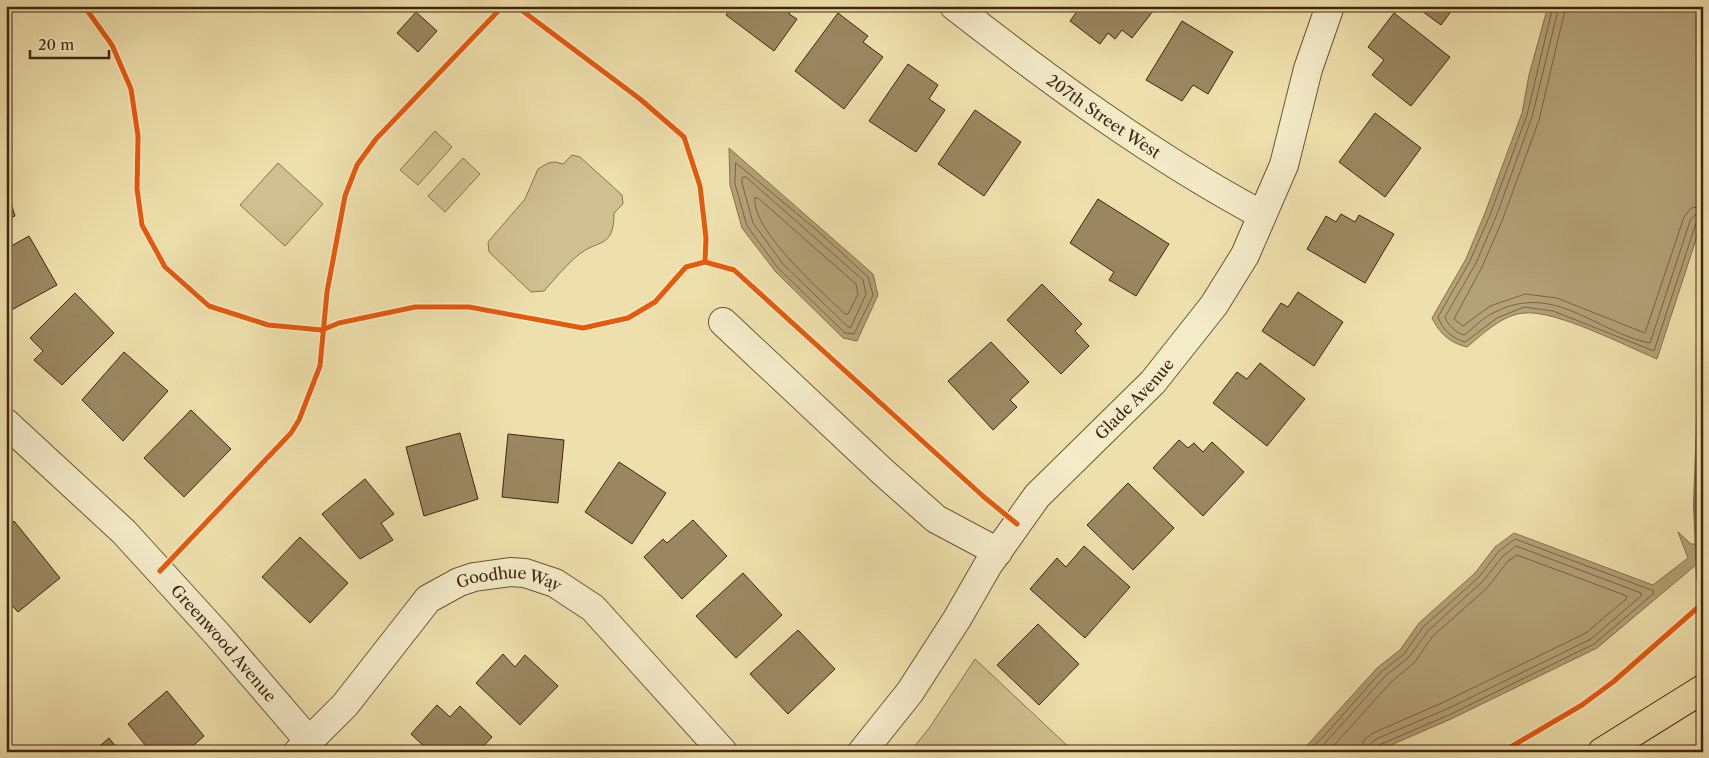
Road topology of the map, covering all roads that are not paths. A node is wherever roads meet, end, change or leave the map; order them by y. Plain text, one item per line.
1 (954, 6) edge
2 (1330, 6) edge
3 (1262, 215) junction
4 (723, 322) dead end
5 (10, 432) edge
6 (998, 552) junction
7 (1703, 689) edge
8 (303, 747) edge
9 (723, 752) edge
10 (862, 752) edge
11 (1602, 752) edge

1 - 3 street, 207th Street West
2 - 3 street, Glade Avenue
3 - 6 street, Glade Avenue
4 - 6 street
5 - 8 street, Greenwood Avenue
6 - 10 street, Glade Avenue
7 - 11 main road
8 - 9 street, Goodhue Way

